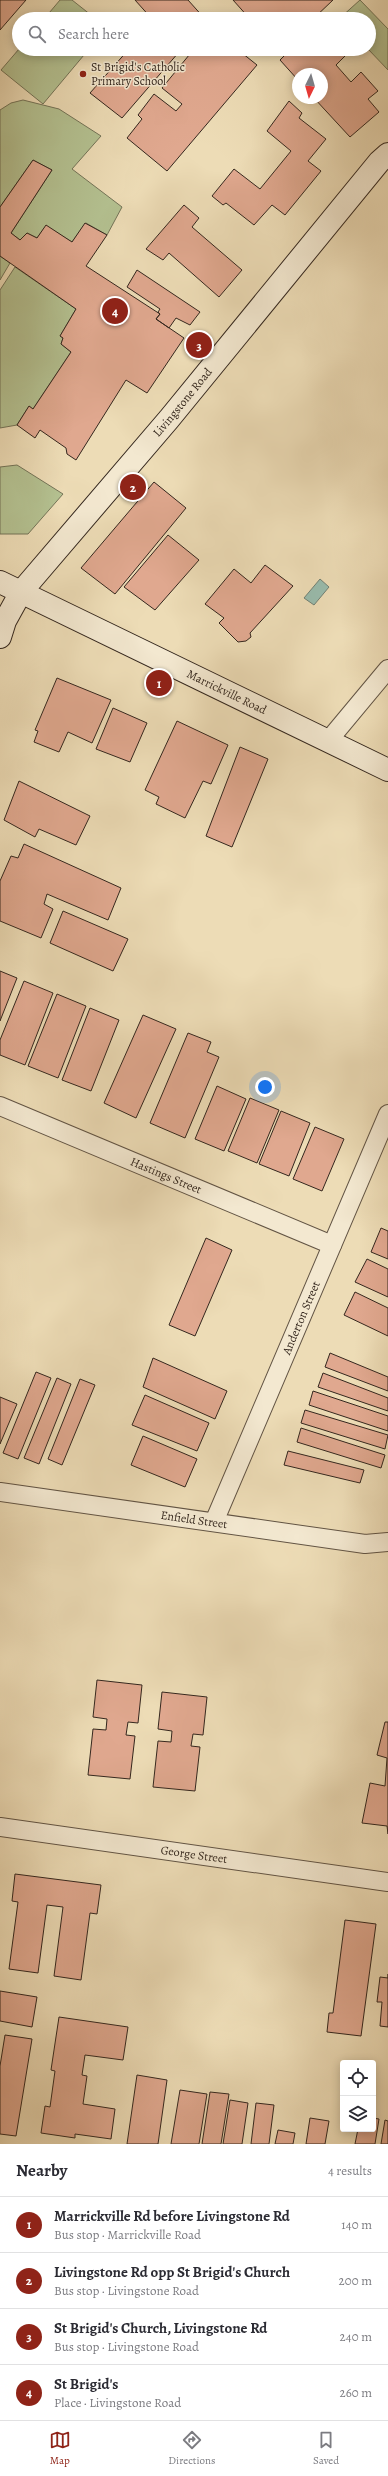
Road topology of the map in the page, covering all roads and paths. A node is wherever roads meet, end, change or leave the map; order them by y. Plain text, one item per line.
1 (388, 154) edge
2 (0, 582) edge
3 (21, 592) junction
4 (0, 637) edge
5 (388, 669) edge
6 (328, 741) junction
7 (388, 770) edge
8 (0, 1106) edge
9 (388, 1114) edge
10 (332, 1245) junction
11 (0, 1492) edge
12 (214, 1522) junction
13 (388, 1542) edge
14 (0, 1827) edge
15 (388, 1882) edge

1 - 3 street, Livingstone Road
2 - 3 street, Marrickville Road
3 - 4 street, Livingstone Road
3 - 6 street, Marrickville Road
5 - 6 street
6 - 7 street, Marrickville Road
8 - 10 street, Hastings Street
9 - 10 street, Anderton Street
10 - 12 street, Anderton Street
11 - 12 street, Enfield Street
12 - 13 street, Enfield Street
14 - 15 street, George Street

